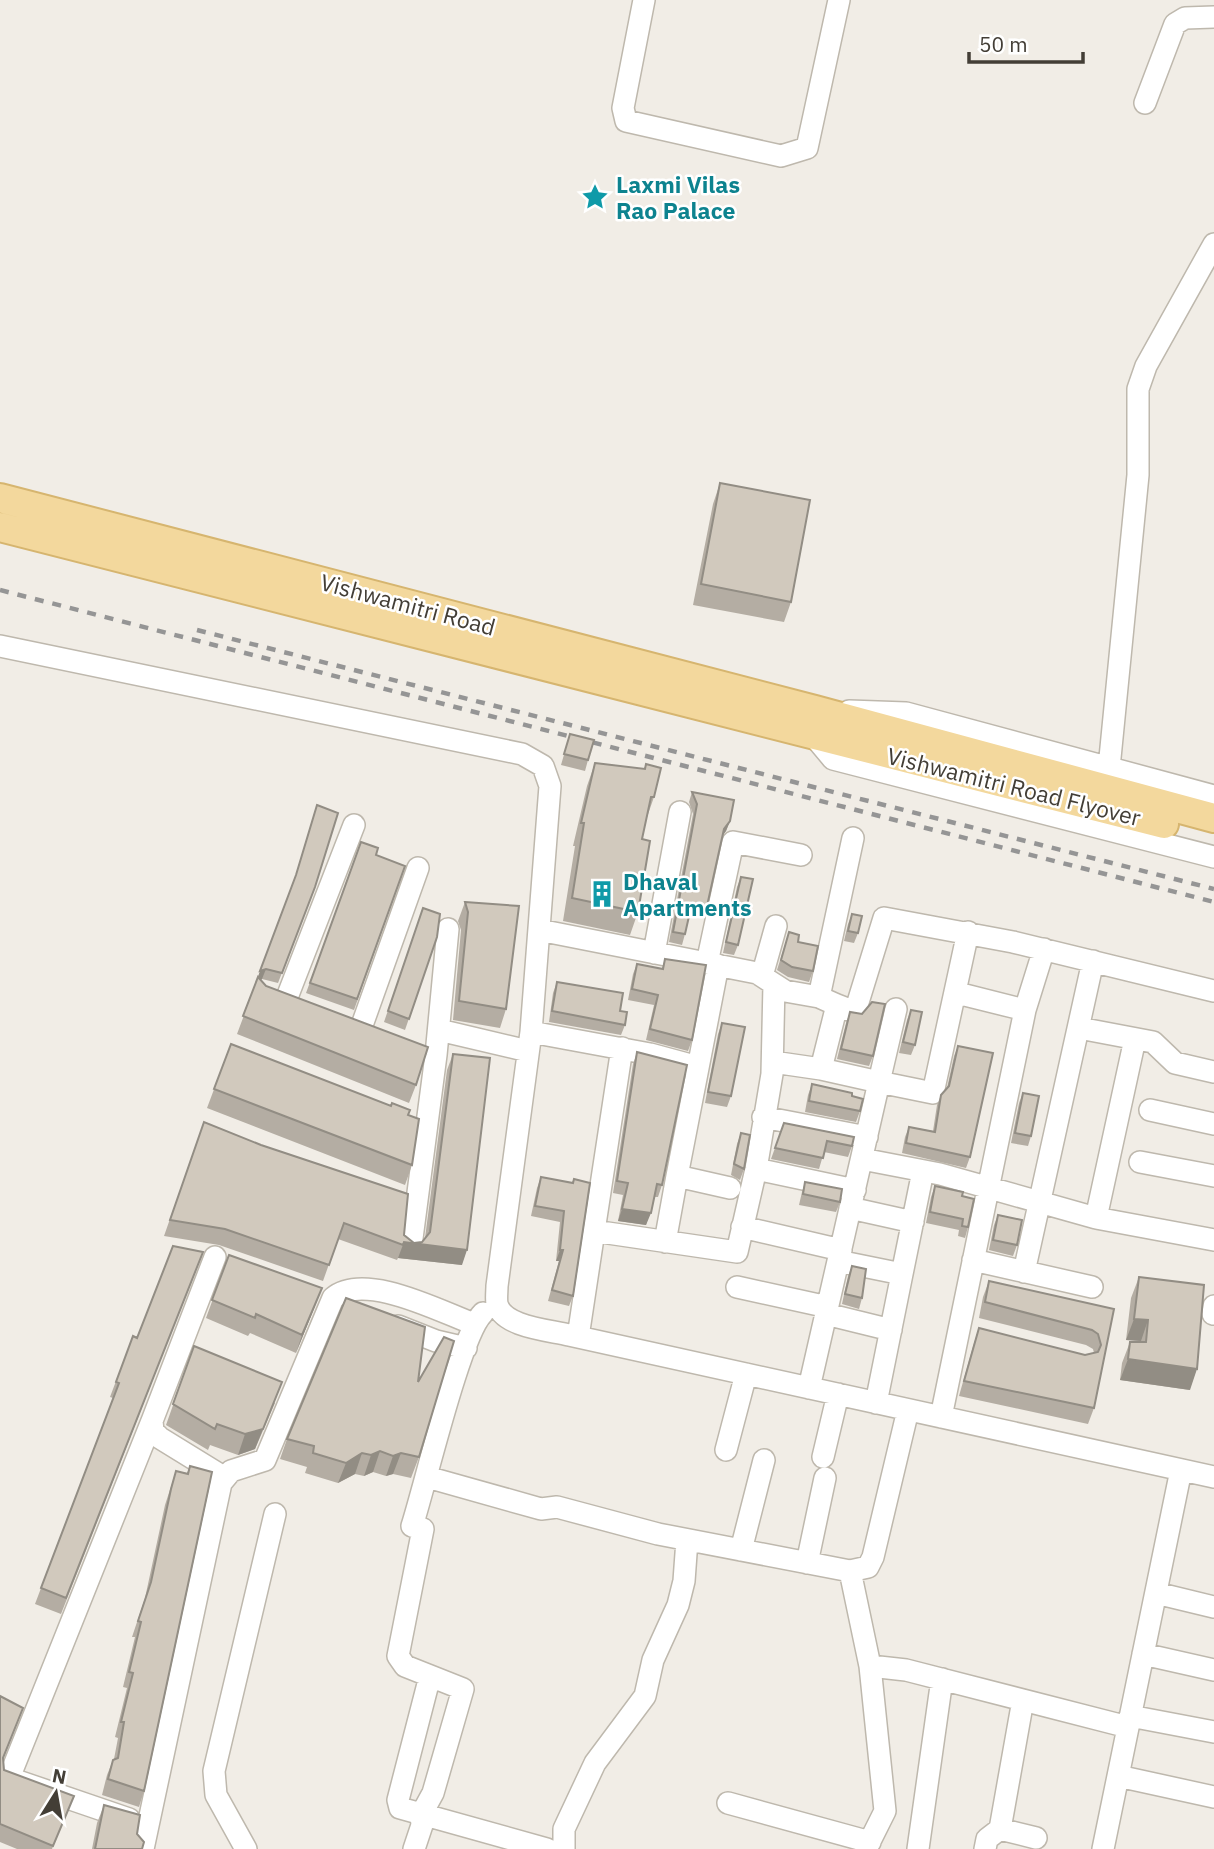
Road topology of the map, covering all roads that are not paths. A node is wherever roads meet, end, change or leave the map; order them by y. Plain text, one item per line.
1 (643, 0) edge
2 (839, 0) edge
3 (1214, 17) edge
4 (1145, 103) dead end
5 (1214, 244) edge
6 (0, 498) edge
7 (0, 527) edge
8 (0, 646) edge
9 (814, 723) junction
10 (1109, 768) junction
11 (1214, 796) edge
12 (680, 812) dead end
13 (1214, 818) edge
14 (354, 825) dead end
15 (1214, 837) edge
16 (853, 838) dead end
17 (801, 855) dead end
18 (1214, 857) edge
19 (418, 868) dead end
20 (776, 926) dead end
21 (448, 929) dead end
22 (539, 930) junction
23 (968, 932) junction
24 (1044, 949) junction
25 (654, 953) junction
26 (1093, 961) junction
27 (712, 964) junction
28 (768, 980) junction
29 (1214, 991) edge
30 (264, 992) edge
31 (957, 993) junction
32 (286, 1000) junction
33 (828, 1001) junction
34 (311, 1009) edge
35 (896, 1009) dead end
36 (1026, 1010) junction
37 (336, 1018) edge
38 (1079, 1027) junction
39 (361, 1028) junction
40 (439, 1030) junction
41 (386, 1037) edge
42 (1135, 1038) junction
43 (530, 1041) junction
44 (411, 1046) edge
45 (622, 1048) junction
46 (436, 1055) junction
47 (773, 1062) junction
48 (698, 1067) junction
49 (821, 1069) junction
50 (1214, 1072) edge
51 (879, 1082) junction
52 (1150, 1110) dead end
53 (763, 1117) junction
54 (1214, 1124) edge
55 (867, 1137) junction
56 (862, 1159) junction
57 (1140, 1162) dead end
58 (756, 1169) junction
59 (923, 1171) junction
60 (677, 1176) junction
61 (1214, 1176) edge
62 (988, 1187) junction
63 (730, 1188) dead end
64 (853, 1199) junction
65 (1041, 1202) junction
66 (1096, 1218) junction
67 (913, 1222) junction
68 (742, 1227) junction
69 (594, 1231) junction
70 (1214, 1240) edge
71 (665, 1242) junction
72 (411, 1246) edge
73 (192, 1253) edge
74 (840, 1256) junction
75 (973, 1260) junction
76 (1024, 1272) junction
77 (902, 1274) junction
78 (737, 1287) dead end
79 (1092, 1287) dead end
80 (307, 1289) edge
81 (345, 1305) junction
82 (497, 1305) junction
83 (827, 1311) junction
84 (380, 1320) edge
85 (474, 1324) junction
86 (959, 1326) junction
87 (891, 1329) junction
88 (984, 1333) edge
89 (578, 1337) junction
90 (466, 1348) junction
91 (746, 1374) junction
92 (809, 1388) junction
93 (838, 1394) junction
94 (876, 1403) junction
95 (908, 1410) junction
96 (941, 1417) junction
97 (152, 1421) junction
98 (726, 1450) dead end
99 (764, 1460) dead end
100 (1181, 1470) junction
101 (428, 1476) junction
102 (1214, 1477) edge
103 (225, 1478) junction
104 (275, 1514) dead end
105 (687, 1540) junction
106 (741, 1550) junction
107 (807, 1563) junction
108 (850, 1571) junction
109 (1156, 1593) junction
110 (1214, 1607) edge
111 (1143, 1654) junction
112 (870, 1666) junction
113 (1214, 1670) edge
114 (430, 1676) junction
115 (942, 1679) junction
116 (1023, 1700) junction
117 (1129, 1721) junction
118 (1214, 1732) edge
119 (1118, 1776) junction
120 (1214, 1797) edge
121 (728, 1803) dead end
122 (421, 1815) junction
123 (148, 1824) junction
124 (1000, 1829) junction
125 (1036, 1838) dead end
126 (868, 1846) edge
127 (143, 1849) edge
128 (246, 1849) edge
129 (414, 1849) edge
130 (547, 1849) edge
131 (564, 1849) edge
132 (918, 1849) edge
133 (985, 1849) edge
134 (1103, 1849) edge

1 - 2 street
3 - 4 street
5 - 10 street
6 - 9 main road, Vishwamitri Road
7 - 9 main road, Vishwamitri Road
8 - 22 street
9 - 10 street
9 - 13 main road, Vishwamitri Road Flyover
9 - 15 main road, Vishwamitri Road Flyover
9 - 18 street
10 - 11 street
12 - 25 street
14 - 32 street
16 - 33 street
17 - 27 street
19 - 39 street
20 - 28 street
21 - 40 street
22 - 25 street
22 - 43 street
23 - 24 street
23 - 31 street
23 - 33 street
24 - 26 street
24 - 36 street
25 - 27 street
26 - 29 street
26 - 38 street
27 - 28 street
27 - 48 street
28 - 33 street
28 - 47 street
30 - 32 street
31 - 36 street
31 - 51 street
32 - 34 street
33 - 49 street
35 - 51 street
36 - 62 street
37 - 39 street
38 - 42 street
38 - 65 street
39 - 41 street
40 - 43 street
40 - 46 street
42 - 50 street
42 - 66 street
43 - 45 street
43 - 82 street
44 - 46 street
45 - 48 street
45 - 69 street
46 - 72 street
47 - 49 street
47 - 53 street
48 - 60 street
49 - 51 street
51 - 55 street
52 - 54 street
53 - 55 street
53 - 58 street
55 - 56 street
56 - 59 street
56 - 64 street
57 - 61 street
58 - 64 street
58 - 68 street
59 - 62 street
59 - 67 street
60 - 63 street
60 - 71 street
62 - 65 street
62 - 75 street
64 - 67 street
64 - 74 street
65 - 66 street
65 - 76 street
66 - 70 street
67 - 77 street
68 - 71 street
68 - 74 street
69 - 71 street
69 - 89 street
73 - 97 street
74 - 77 street
74 - 83 street
75 - 76 street
75 - 86 street
76 - 79 street
77 - 87 street
78 - 83 street
80 - 81 street
81 - 85 street
81 - 103 street
82 - 85 street
82 - 89 street
83 - 87 street
83 - 92 street
84 - 90 street
85 - 90 street
86 - 88 street
86 - 96 street
87 - 94 street
89 - 91 street
90 - 101 street
91 - 92 street
91 - 98 street
92 - 93 street
93 - 94 street
93 - 107 street
94 - 95 street
95 - 96 street
95 - 108 street
96 - 100 street
97 - 103 street
97 - 123 street
99 - 106 street
100 - 102 street
100 - 109 street
101 - 105 street
101 - 114 street
103 - 123 street
104 - 128 street
105 - 106 street
105 - 131 street
106 - 107 street
107 - 108 street
108 - 112 street
109 - 110 street
109 - 111 street
111 - 113 street
111 - 117 street
112 - 115 street
112 - 126 street
114 - 122 street
114 - 122 street
115 - 116 street
115 - 132 street
116 - 117 street
116 - 124 street
117 - 118 street
117 - 119 street
119 - 120 street
119 - 134 street
121 - 126 street
122 - 129 street
122 - 130 street
123 - 127 street
124 - 125 street
124 - 133 street

